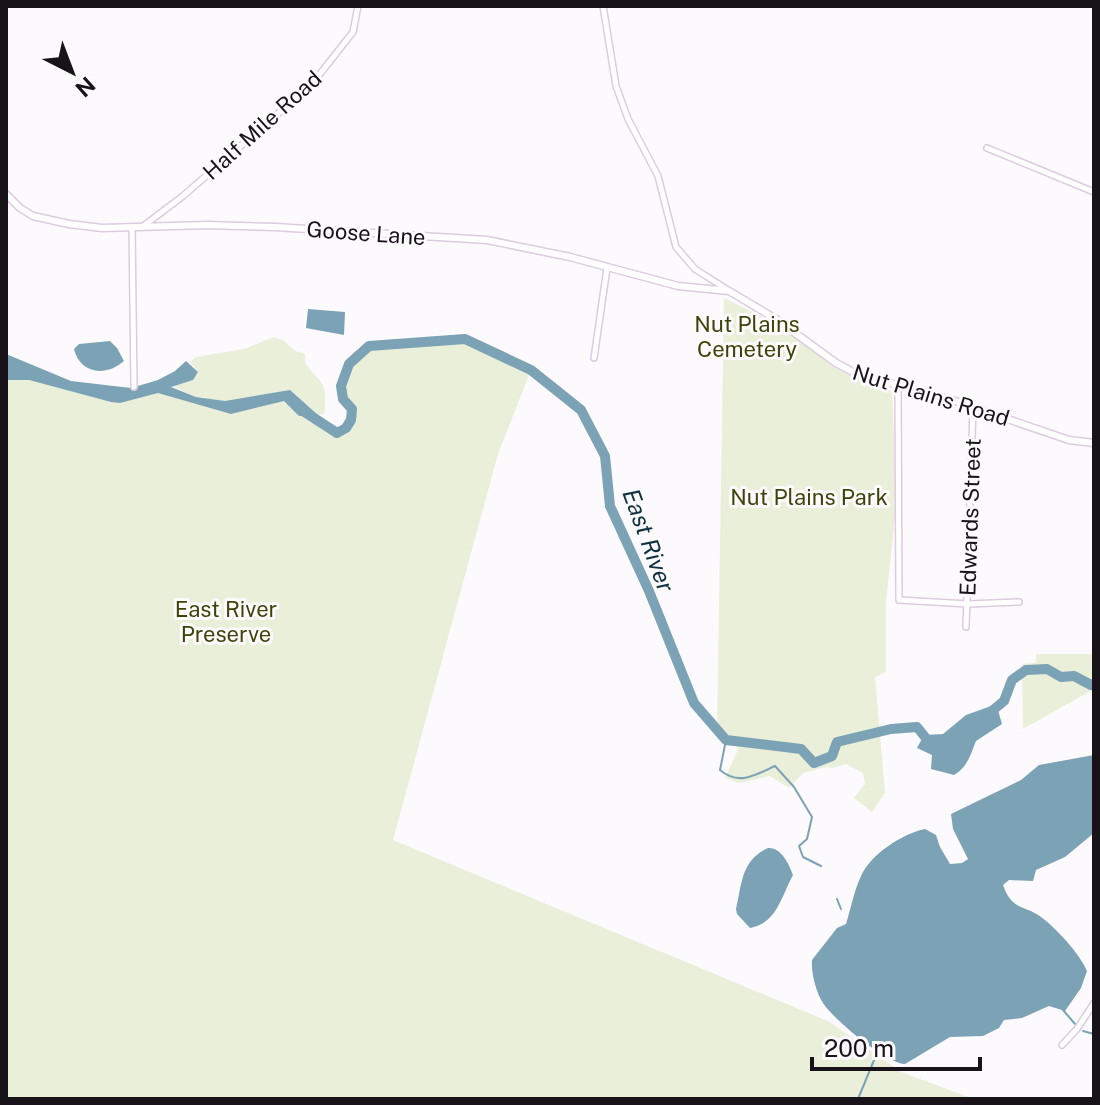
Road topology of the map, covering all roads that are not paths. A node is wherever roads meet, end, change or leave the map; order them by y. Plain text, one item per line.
1 (358, 6) edge
2 (603, 6) edge
3 (987, 148) dead end
4 (1094, 192) edge
5 (6, 194) edge
6 (132, 227) junction
7 (142, 227) junction
8 (607, 268) junction
9 (729, 291) junction
10 (594, 358) dead end
11 (898, 384) junction
12 (134, 387) dead end
13 (973, 407) junction
14 (1094, 443) edge
15 (1019, 602) dead end
16 (968, 604) junction
17 (966, 627) dead end
18 (1094, 1003) edge
19 (1062, 1045) dead end

1 - 7 street, Half Mile Road
2 - 9 street, Nut Plains Road
3 - 4 street
5 - 6 street, Goose Lane
6 - 7 street, Goose Lane
6 - 12 street
7 - 8 street, Goose Lane
8 - 9 street, Goose Lane
8 - 10 street
9 - 11 street, Nut Plains Road
11 - 13 street, Nut Plains Road
11 - 16 street
13 - 14 street, Nut Plains Road
13 - 16 street, Edwards Street
15 - 16 street
16 - 17 street, Edwards Street
18 - 19 street

